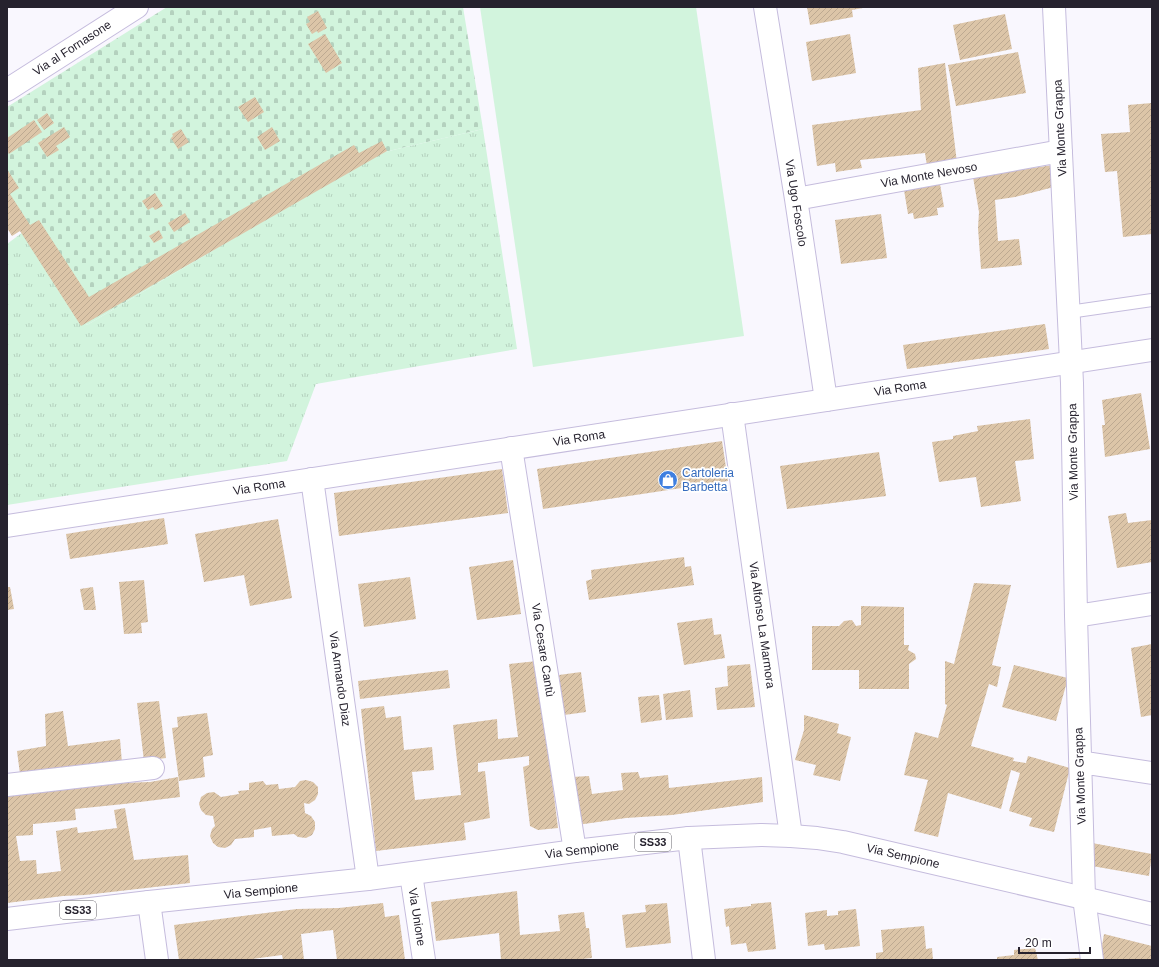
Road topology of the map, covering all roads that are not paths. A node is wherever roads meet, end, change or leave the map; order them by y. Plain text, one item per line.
1 (136, 7) edge
2 (765, 7) edge
3 (1054, 7) edge
4 (7, 90) edge
5 (1061, 151) junction
6 (796, 199) junction
7 (1152, 300) edge
8 (1069, 312) junction
9 (1152, 350) edge
10 (1071, 362) junction
11 (826, 400) junction
12 (732, 414) junction
13 (511, 448) junction
14 (312, 479) junction
15 (7, 526) edge
16 (1152, 604) edge
17 (1076, 616) junction
18 (1080, 762) junction
19 (153, 768) dead end
20 (1152, 773) edge
21 (7, 785) edge
22 (791, 836) junction
23 (689, 838) junction
24 (575, 851) junction
25 (411, 874) junction
26 (368, 879) junction
27 (1084, 897) junction
28 (149, 902) junction
29 (1152, 914) edge
30 (7, 919) edge
31 (157, 960) edge
32 (424, 960) edge
33 (704, 960) edge
34 (1092, 960) edge

1 - 4 street, Via al Fornasone
2 - 6 street, Via Ugo Foscolo
3 - 5 street, Via Monte Grappa
5 - 6 street, Via Monte Nevoso
5 - 8 street, Via Monte Grappa
6 - 11 street, Via Ugo Foscolo
7 - 8 lane
8 - 10 street, Via Monte Grappa
9 - 10 street, Via Roma
10 - 11 street, Via Roma
10 - 17 street, Via Monte Grappa
11 - 12 street, Via Roma
12 - 13 street, Via Roma
12 - 22 street, Via Alfonso La Marmora
13 - 14 street, Via Roma
13 - 24 street, Via Cesare Cantù
14 - 15 street, Via Roma
14 - 26 street, Via Armando Diaz
16 - 17 street
17 - 18 street, Via Monte Grappa
18 - 20 street
18 - 27 street, Via Monte Grappa
19 - 21 street
22 - 23 street, Via Sempione / SS33
22 - 27 street, Via Sempione / SS33
23 - 24 street, Via Sempione / SS33
23 - 33 street
24 - 25 street, Via Sempione / SS33
25 - 26 street, Via Sempione / SS33
25 - 32 street, Via Unione
26 - 28 street, Via Sempione / SS33
27 - 29 street, Via Sempione / SS33
27 - 34 street, Via Monte Grappa
28 - 30 street, Via Sempione / SS33
28 - 31 street

